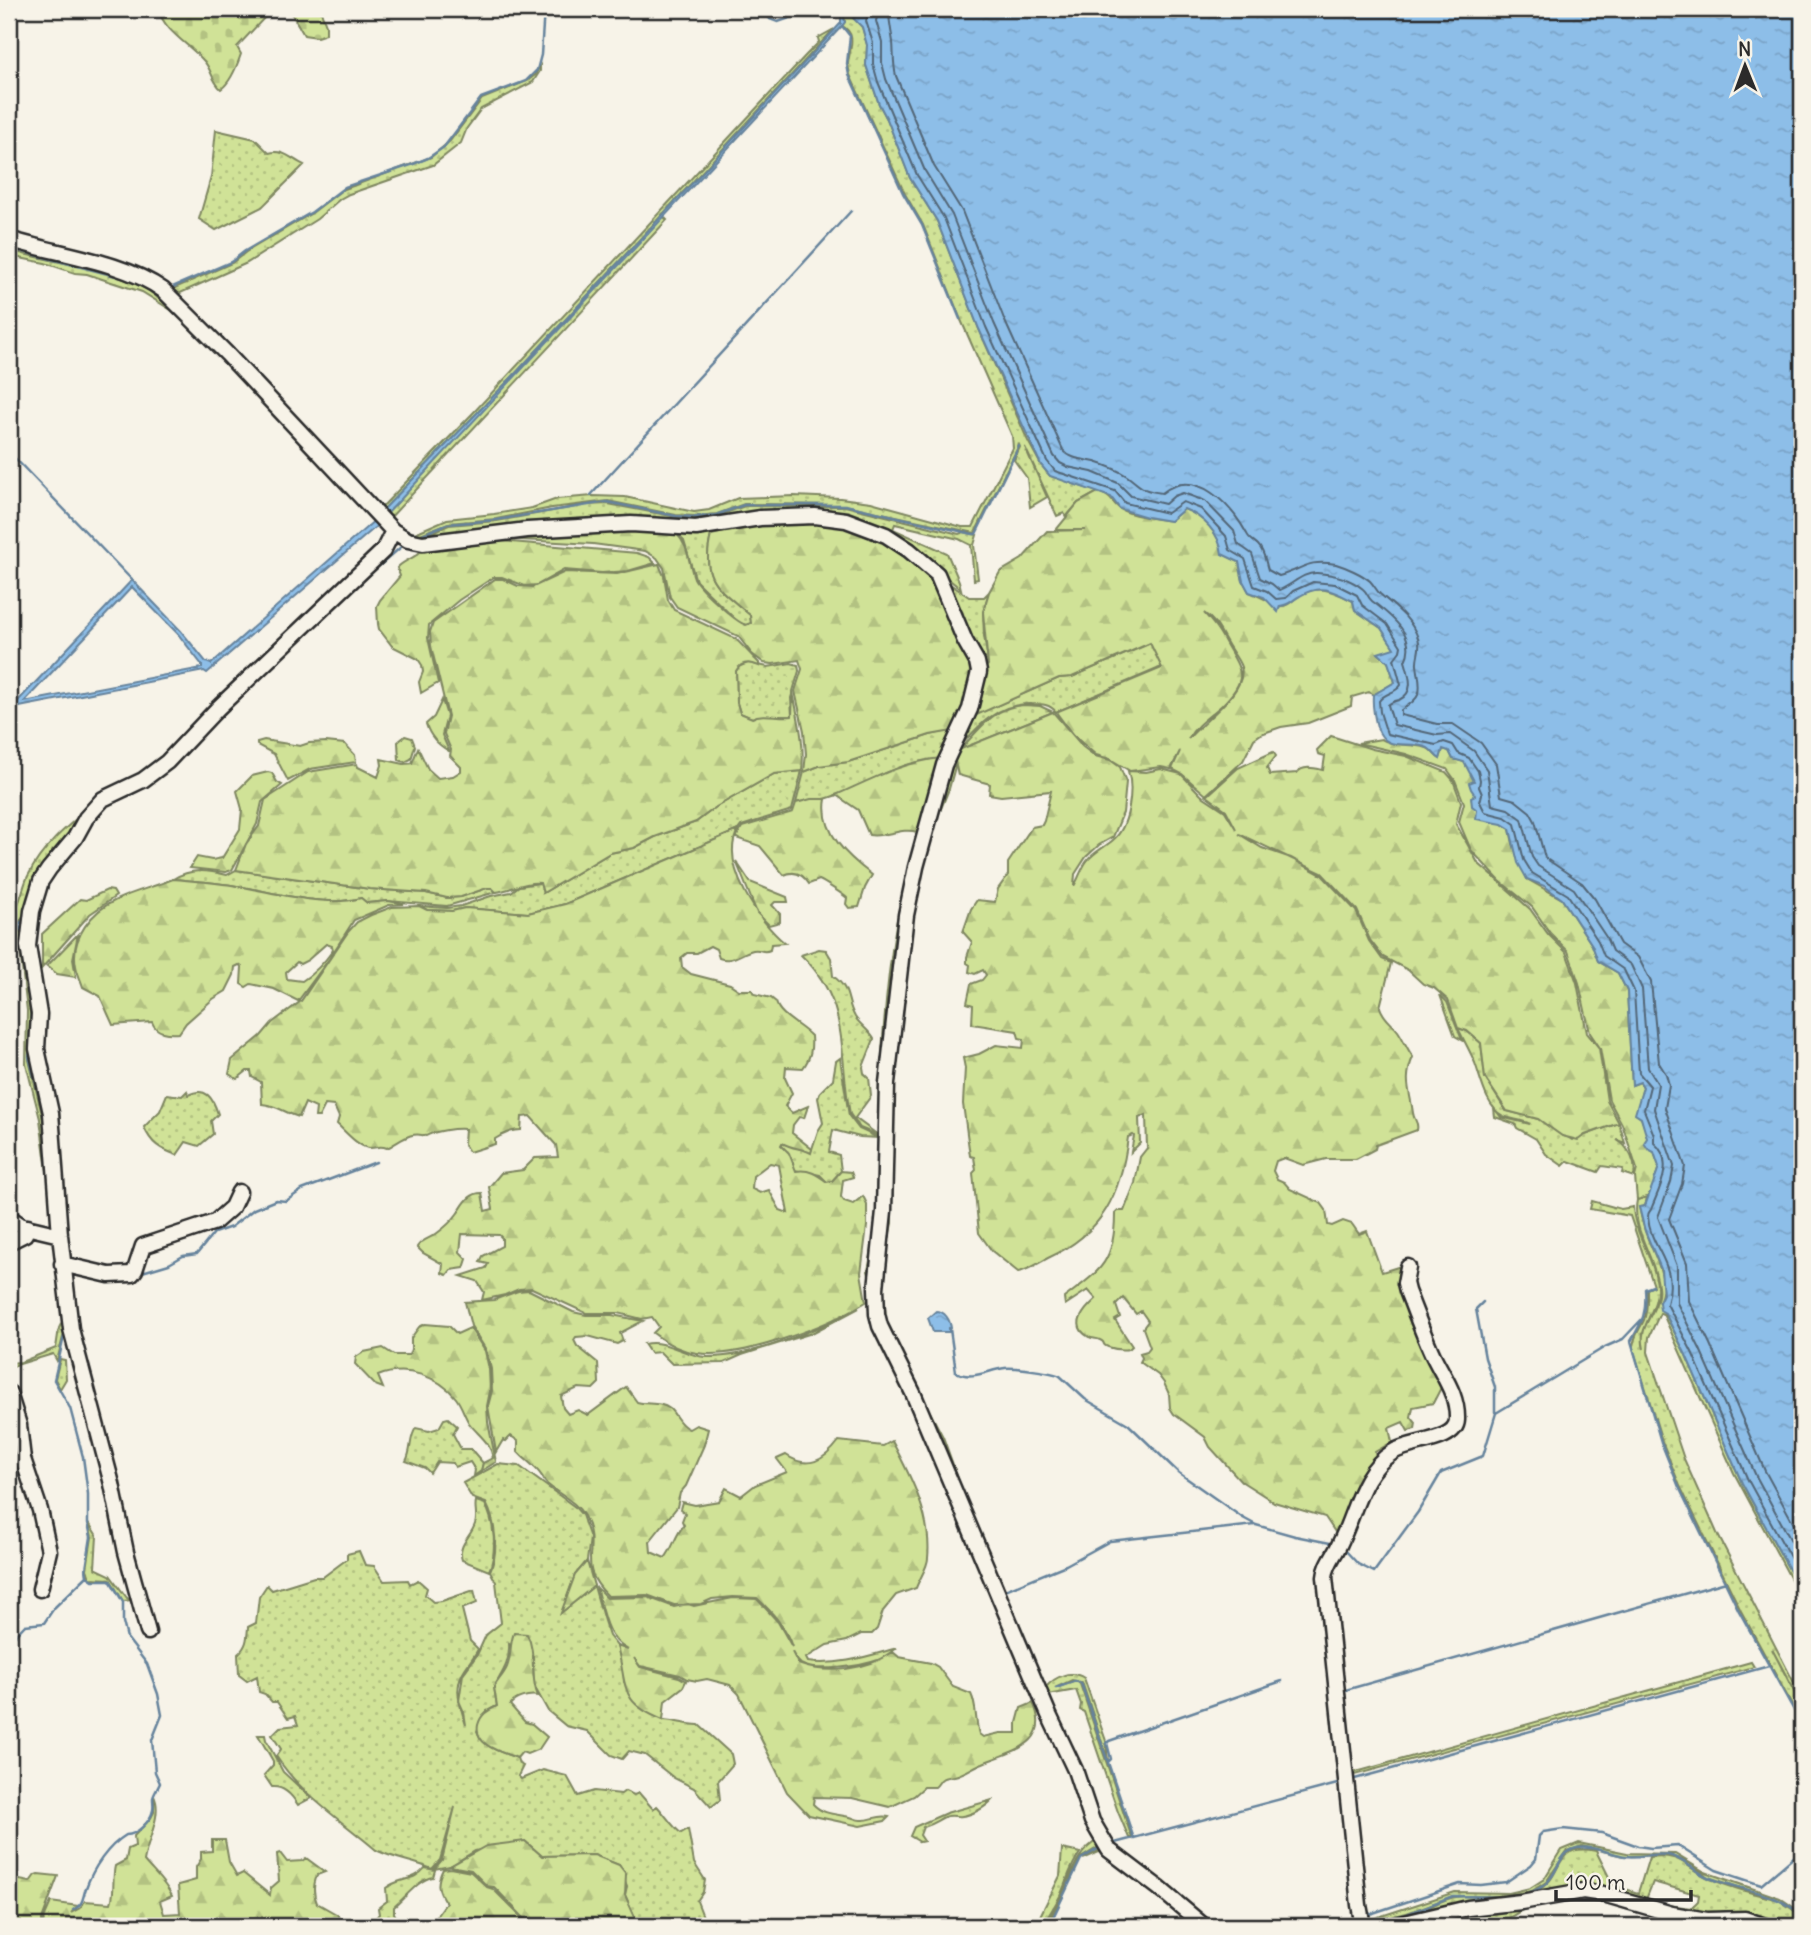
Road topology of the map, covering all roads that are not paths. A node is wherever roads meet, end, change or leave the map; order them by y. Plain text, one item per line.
1 (9, 239) edge
2 (393, 531) junction
3 (239, 1192) dead end
4 (9, 1217) edge
5 (28, 1227) junction
6 (60, 1235) junction
7 (9, 1242) edge
8 (62, 1264) junction
9 (1408, 1267) dead end
10 (9, 1394) edge
11 (40, 1589) dead end
12 (148, 1632) dead end
13 (1689, 1917) junction
14 (1204, 1926) edge
15 (1363, 1926) edge
16 (1392, 1926) edge
17 (1707, 1926) edge
18 (1765, 1926) edge

1 - 2 street
2 - 6 street
2 - 14 street
3 - 8 street
4 - 5 street
5 - 6 street
5 - 7 street
6 - 8 street
8 - 12 street
9 - 15 street
10 - 11 street
13 - 16 street
13 - 17 street
13 - 18 street

